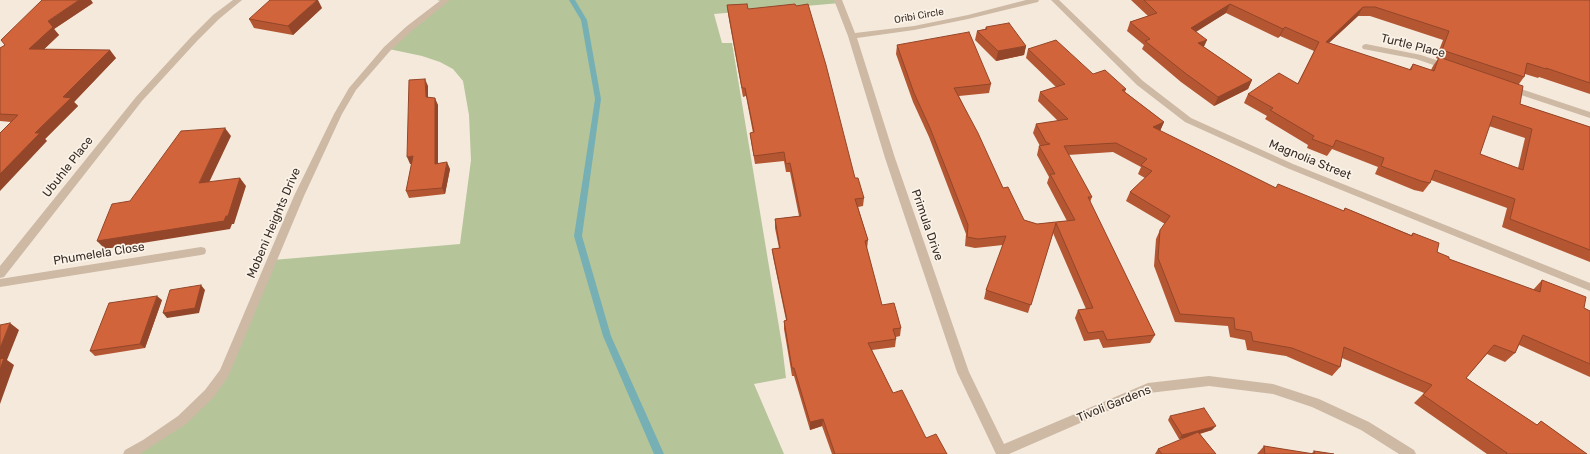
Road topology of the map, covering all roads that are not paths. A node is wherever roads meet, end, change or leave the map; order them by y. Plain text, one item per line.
1 (238, 0) edge
2 (838, 0) edge
3 (1035, 0) edge
4 (1055, 0) edge
5 (442, 1) edge
6 (852, 36) junction
7 (1366, 47) dead end
8 (1454, 69) edge
9 (1497, 84) edge
10 (1590, 115) edge
11 (201, 251) dead end
12 (0, 274) edge
13 (0, 282) edge
14 (1590, 287) edge
15 (1002, 453) edge
16 (129, 454) edge
17 (1410, 454) edge

1 - 12 street, Ubuhle Place
2 - 6 street, Primula Drive
3 - 6 street, Oribi Circle
4 - 14 street, Magnolia Street
5 - 16 street, Mobeni Heights Drive
6 - 15 street, Primula Drive
7 - 8 street, Turtle Place
9 - 10 street
11 - 13 street, Phumelela Close
15 - 17 street, Tivoli Gardens

